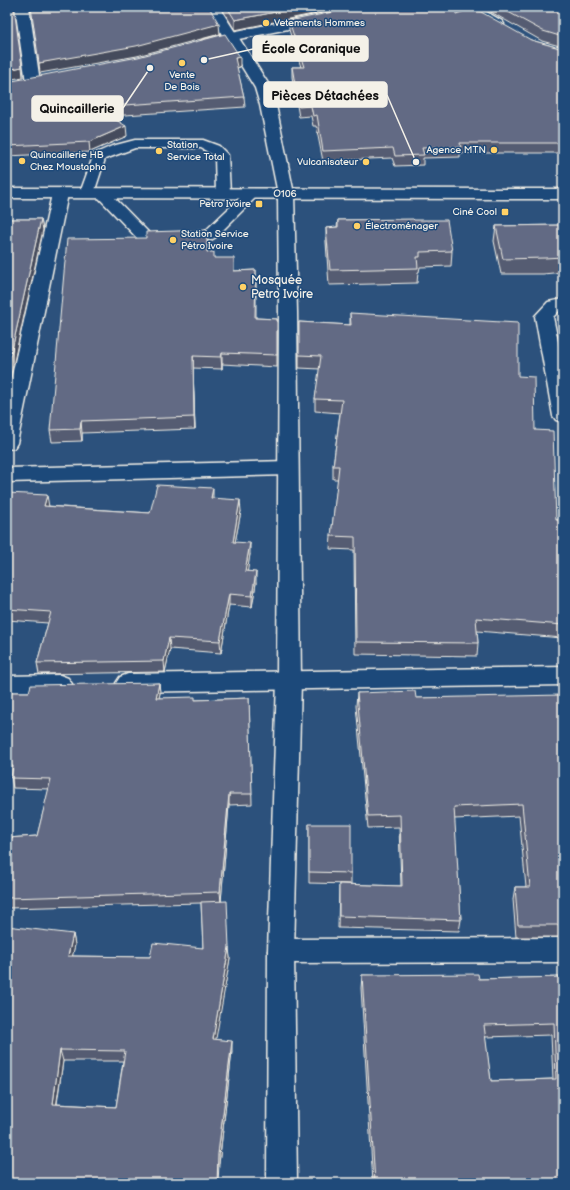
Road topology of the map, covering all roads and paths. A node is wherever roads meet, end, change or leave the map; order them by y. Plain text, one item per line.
1 (212, 7) edge
2 (376, 7) edge
3 (468, 7) edge
4 (20, 14) edge
5 (511, 31) edge
6 (232, 36) junction
7 (197, 46) edge
8 (33, 81) edge
9 (7, 193) edge
10 (94, 193) junction
11 (223, 193) junction
12 (253, 193) junction
13 (60, 194) junction
14 (286, 194) junction
15 (563, 194) edge
16 (563, 304) edge
17 (563, 416) edge
18 (7, 443) edge
19 (288, 468) junction
20 (7, 475) edge
21 (563, 676) edge
22 (289, 681) junction
23 (78, 684) edge
24 (109, 684) edge
25 (7, 685) edge
26 (563, 950) edge
27 (281, 951) junction
28 (282, 1183) edge

1 - 6 street
2 - 6 street
3 - 5 street
4 - 8 street
6 - 7 street
6 - 14 street
9 - 13 street, O106
10 - 11 street, O106
10 - 11 lane
10 - 12 lane
10 - 13 street, O106
11 - 12 street, O106
12 - 14 street, O106
13 - 18 street
14 - 15 street, O106
14 - 19 street
16 - 17 street
19 - 20 street
19 - 22 street
21 - 22 street
22 - 24 street
22 - 27 street
23 - 25 street
26 - 27 street
27 - 28 street

